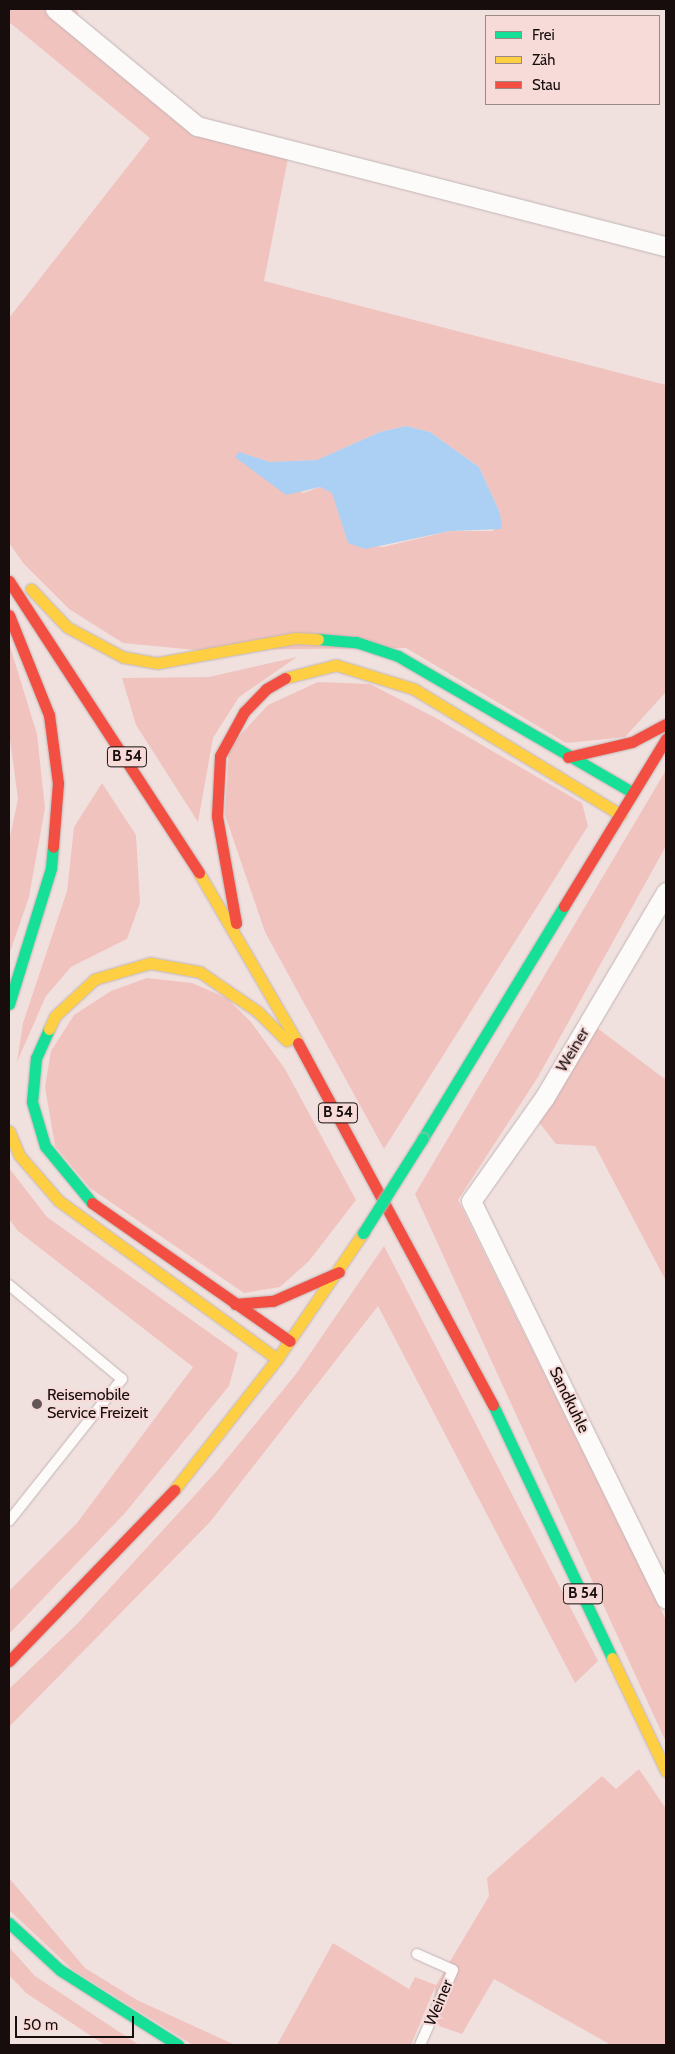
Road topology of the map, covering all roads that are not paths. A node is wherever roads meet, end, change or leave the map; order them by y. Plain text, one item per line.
1 (55, 9) edge
2 (666, 246) edge
3 (9, 566) edge
4 (9, 581) edge
5 (9, 615) edge
6 (666, 724) edge
7 (666, 739) edge
8 (568, 757) junction
9 (634, 793) junction
10 (621, 815) junction
11 (666, 892) edge
12 (238, 937) junction
13 (9, 1004) edge
14 (310, 1063) junction
15 (9, 1131) edge
16 (471, 1201) joint
17 (339, 1272) junction
18 (9, 1285) edge
19 (235, 1304) junction
20 (290, 1341) junction
21 (277, 1359) junction
22 (9, 1521) edge
23 (666, 1599) edge
24 (9, 1661) edge
25 (666, 1771) edge
26 (9, 1923) edge
27 (417, 1954) dead end
28 (178, 2045) edge
29 (420, 2045) edge

1 - 2 street
3 - 8 main road
4 - 12 main road, B 54
5 - 13 main road
6 - 8 main road
7 - 9 main road
8 - 9 main road
9 - 10 main road
10 - 12 main road
10 - 17 main road, bridge
11 - 16 street, Weiner
12 - 14 main road, B 54
14 - 19 main road
14 - 25 main road, B 54
15 - 21 main road
16 - 23 street, Sandkuhle
17 - 19 main road
17 - 20 main road
18 - 22 lane
19 - 20 main road
20 - 21 main road
21 - 24 main road
26 - 28 main road
27 - 29 lane, Weiner

